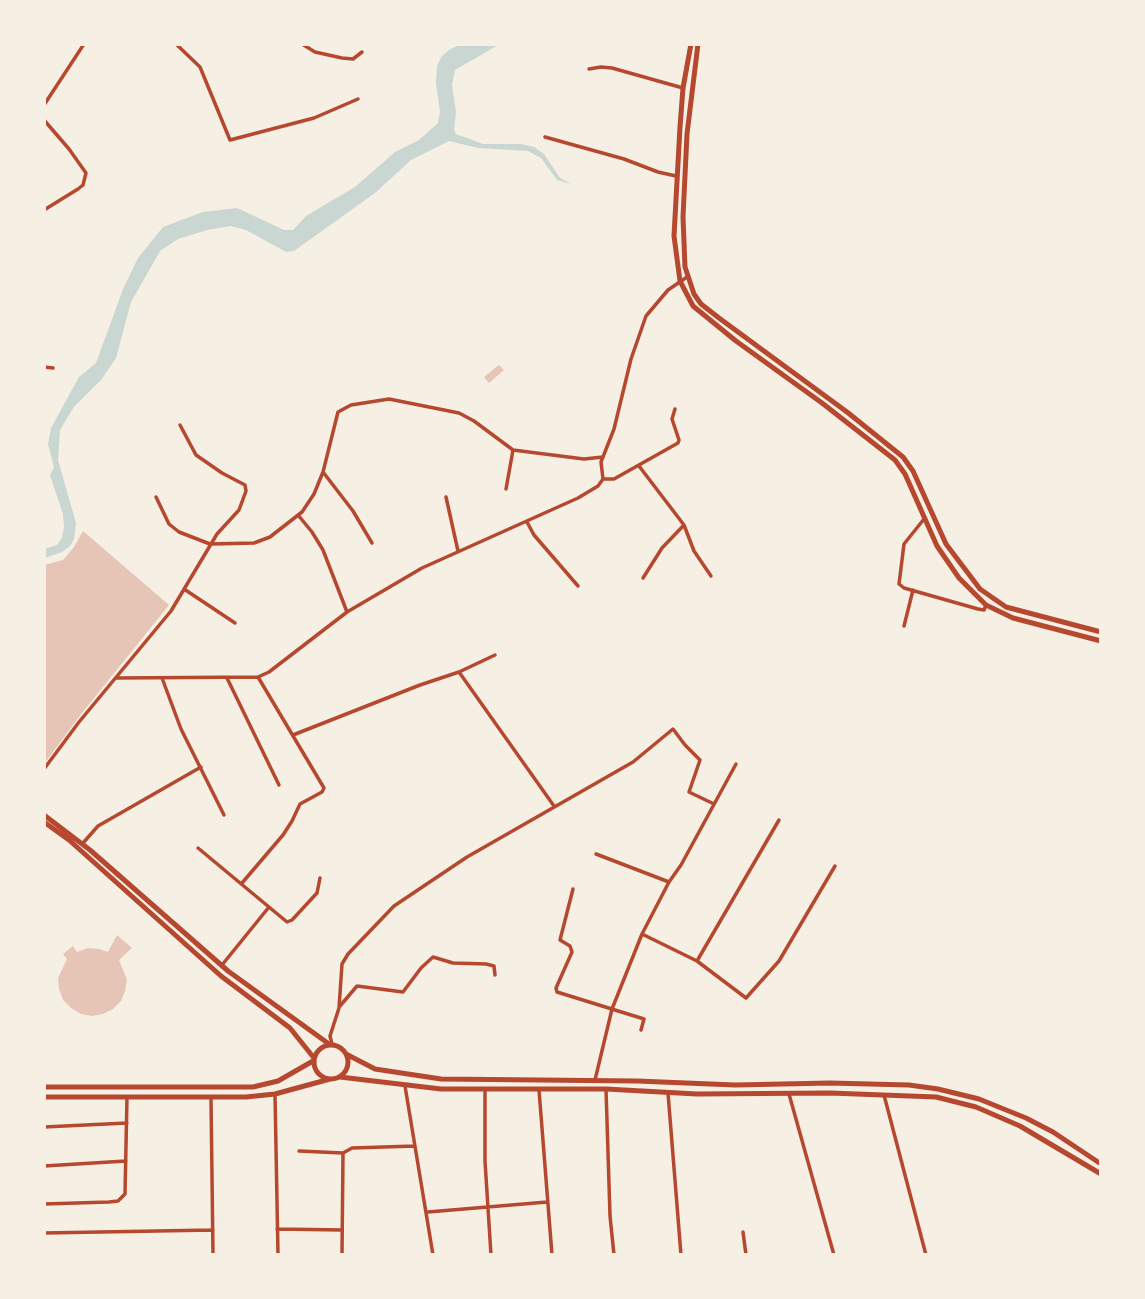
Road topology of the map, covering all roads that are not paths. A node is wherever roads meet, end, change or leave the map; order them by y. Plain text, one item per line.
1 (84, 44) edge
2 (176, 44) edge
3 (302, 44) edge
4 (691, 44) edge
5 (698, 44) edge
6 (362, 52) dead end
7 (589, 69) dead end
8 (683, 88) junction
9 (358, 99) dead end
10 (44, 105) edge
11 (44, 120) edge
12 (545, 137) dead end
13 (676, 176) junction
14 (44, 210) edge
15 (687, 277) junction
16 (680, 281) junction
17 (44, 367) edge
18 (54, 368) dead end
19 (675, 409) dead end
20 (180, 425) dead end
21 (513, 450) junction
22 (603, 457) junction
23 (639, 466) junction
24 (323, 472) junction
25 (603, 479) junction
26 (506, 489) dead end
27 (156, 497) dead end
28 (446, 497) dead end
29 (298, 516) junction
30 (924, 519) junction
31 (527, 522) junction
32 (684, 525) junction
33 (372, 543) dead end
34 (210, 544) junction
35 (458, 551) junction
36 (711, 576) dead end
37 (643, 578) dead end
38 (578, 586) dead end
39 (184, 589) junction
40 (913, 590) junction
41 (986, 605) junction
42 (347, 612) junction
43 (235, 623) dead end
44 (904, 626) dead end
45 (1101, 632) edge
46 (1101, 641) edge
47 (495, 654) dead end
48 (459, 672) junction
49 (258, 677) junction
50 (116, 678) junction
51 (162, 678) junction
52 (227, 678) junction
53 (293, 735) junction
54 (736, 764) dead end
55 (201, 767) junction
56 (44, 769) edge
57 (279, 785) dead end
58 (715, 804) junction
59 (554, 806) junction
60 (44, 815) edge
61 (224, 815) dead end
62 (779, 820) dead end
63 (44, 822) edge
64 (82, 844) junction
65 (198, 848) dead end
66 (596, 855) dead end
67 (835, 866) dead end
68 (320, 878) dead end
69 (669, 882) junction
70 (242, 883) junction
71 (573, 889) dead end
72 (269, 907) junction
73 (642, 934) junction
74 (697, 961) junction
75 (222, 965) junction
76 (495, 975) dead end
77 (339, 1007) junction
78 (612, 1009) junction
79 (640, 1030) dead end
80 (330, 1044) junction
81 (346, 1054) junction
82 (313, 1060) junction
83 (340, 1077) junction
84 (330, 1079) junction
85 (566, 1080) junction
86 (595, 1080) junction
87 (405, 1086) junction
88 (44, 1087) edge
89 (485, 1089) junction
90 (606, 1089) junction
91 (539, 1090) junction
92 (566, 1090) junction
93 (668, 1092) junction
94 (275, 1094) junction
95 (789, 1094) junction
96 (884, 1094) junction
97 (44, 1097) edge
98 (127, 1097) junction
99 (211, 1099) junction
100 (127, 1123) junction
101 (44, 1127) edge
102 (415, 1146) junction
103 (299, 1151) dead end
104 (342, 1153) junction
105 (126, 1161) junction
106 (1101, 1164) edge
107 (44, 1166) edge
108 (1101, 1174) edge
109 (547, 1202) junction
110 (44, 1204) edge
111 (488, 1207) junction
112 (428, 1212) junction
113 (278, 1229) junction
114 (213, 1230) junction
115 (342, 1230) junction
116 (743, 1232) dead end
117 (44, 1233) edge
118 (213, 1255) edge
119 (278, 1255) edge
120 (342, 1255) edge
121 (433, 1255) edge
122 (491, 1255) edge
123 (552, 1255) edge
124 (614, 1255) edge
125 (681, 1255) edge
126 (746, 1255) edge
127 (834, 1255) edge
128 (926, 1255) edge

1 - 10 street
2 - 9 street
3 - 6 street
4 - 8 main road
5 - 15 main road
7 - 8 street
8 - 13 main road
11 - 14 street
12 - 13 street
13 - 16 main road
15 - 16 street
15 - 45 main road
16 - 22 street
16 - 30 main road
17 - 18 street
19 - 23 street
20 - 34 street
21 - 22 street
21 - 24 street
21 - 26 street
22 - 25 street
23 - 25 street
23 - 32 street
24 - 29 street
24 - 33 street
25 - 31 street
27 - 34 street
28 - 35 street
29 - 34 street
29 - 42 street
30 - 40 street
30 - 41 main road
31 - 35 street
31 - 38 street
32 - 36 street
32 - 37 street
34 - 39 street
35 - 42 street
39 - 43 street
39 - 50 street
40 - 41 street
40 - 44 street
41 - 46 main road
42 - 49 street
47 - 48 street
48 - 53 street
48 - 59 street
49 - 52 street
49 - 53 street
50 - 51 street
50 - 56 street
51 - 52 street
51 - 55 street
52 - 57 street
53 - 70 street
54 - 58 street
55 - 61 street
55 - 64 street
58 - 59 street
58 - 69 street
59 - 77 street
60 - 64 main road
62 - 74 street
63 - 82 main road
64 - 75 main road
65 - 70 street
66 - 69 street
67 - 74 street
68 - 72 street
69 - 73 street
70 - 72 street
71 - 78 street
72 - 75 street
73 - 74 street
73 - 78 street
75 - 80 main road
76 - 77 street
77 - 80 street
78 - 79 street
78 - 86 street
80 - 81 main road
80 - 82 main road
81 - 83 main road
81 - 85 main road
82 - 84 main road
82 - 88 main road
83 - 84 main road
83 - 87 main road
84 - 94 main road
85 - 86 main road
85 - 92 main road
86 - 106 main road
87 - 89 main road
87 - 102 street
89 - 91 main road
89 - 111 street
90 - 92 main road
90 - 93 main road
90 - 124 street
91 - 92 main road
91 - 109 street
93 - 95 main road
93 - 125 street
94 - 99 main road
94 - 113 street
95 - 96 main road
95 - 127 street
96 - 108 main road
96 - 128 street
97 - 98 main road
98 - 99 main road
98 - 100 street
99 - 114 street
100 - 101 street
100 - 105 street
102 - 104 street
102 - 112 street
103 - 104 street
104 - 115 street
105 - 107 street
105 - 110 street
109 - 111 street
109 - 123 street
111 - 112 street
111 - 122 street
112 - 121 street
113 - 115 street
113 - 119 street
114 - 117 street
114 - 118 street
115 - 120 street
116 - 126 street

